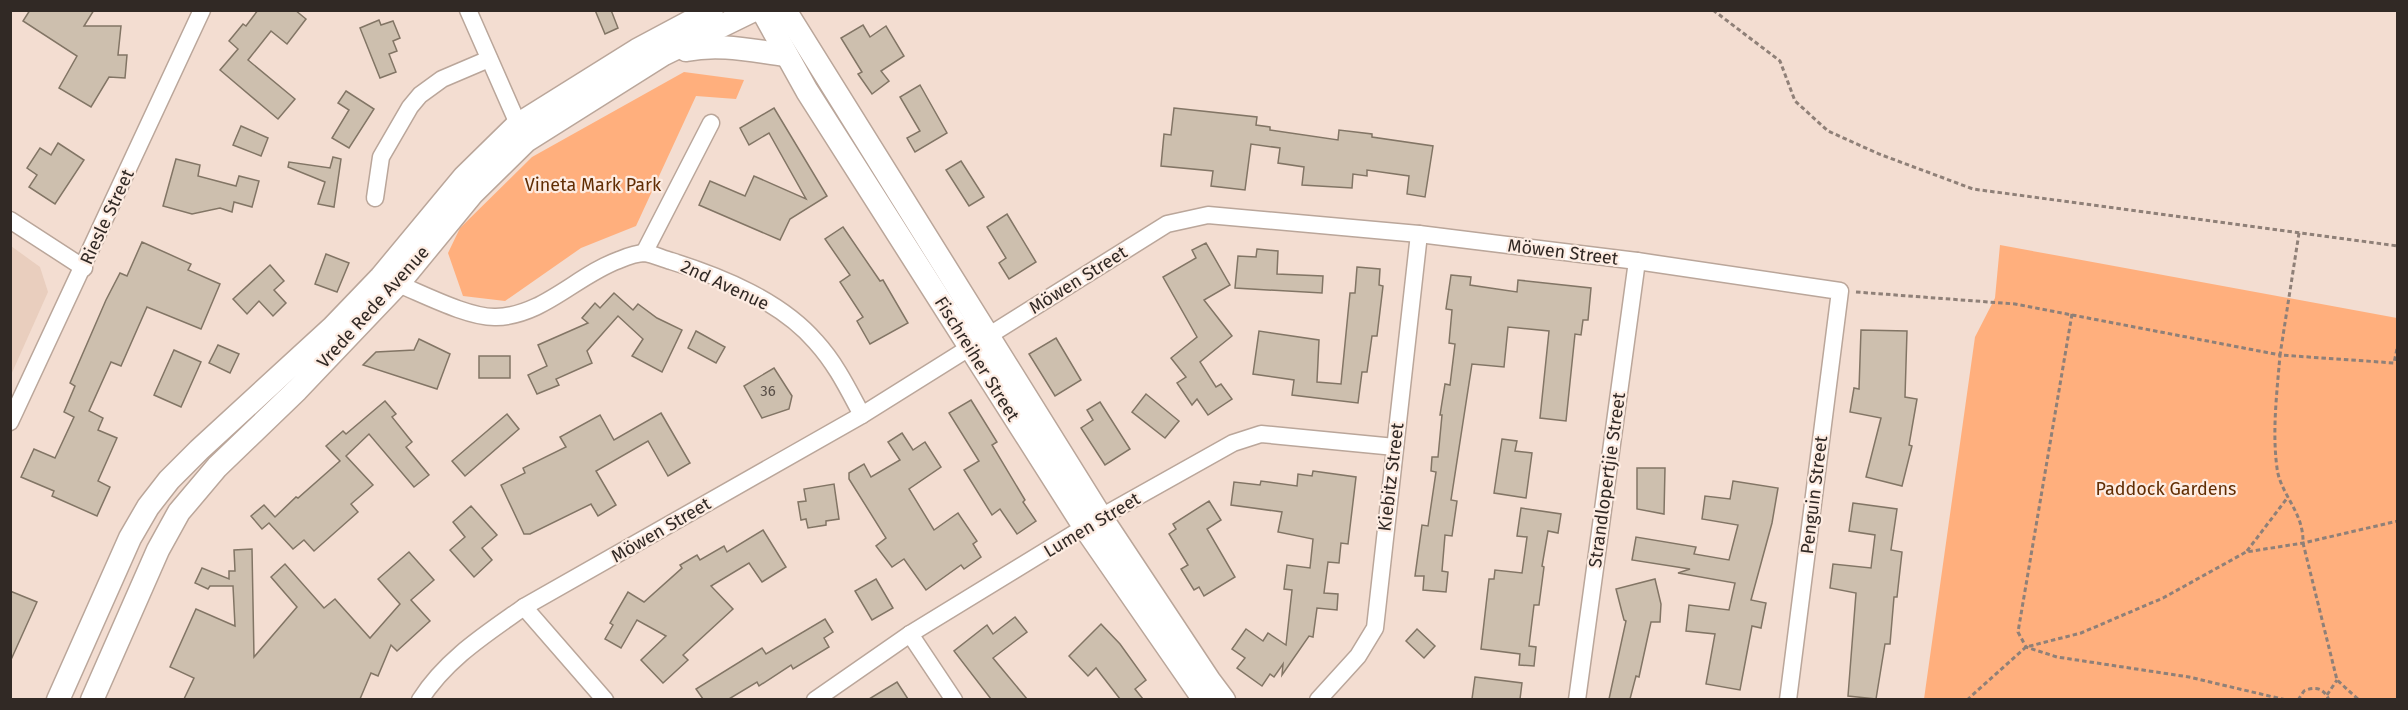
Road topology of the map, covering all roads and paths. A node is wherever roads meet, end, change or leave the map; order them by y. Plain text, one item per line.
1 (468, 10) edge
2 (711, 10) edge
3 (754, 10) edge
4 (762, 10) edge
5 (785, 10) edge
6 (1713, 10) edge
7 (197, 12) edge
8 (664, 54) junction
9 (786, 55) junction
10 (489, 59) junction
11 (711, 123) dead end
12 (522, 133) junction
13 (375, 198) dead end
14 (10, 220) edge
15 (2299, 233) junction
16 (1419, 234) junction
17 (2397, 246) edge
18 (644, 253) junction
19 (1637, 261) junction
20 (84, 268) junction
21 (398, 284) junction
22 (1840, 291) junction
23 (2072, 314) junction
24 (979, 343) junction
25 (2397, 344) edge
26 (2280, 355) junction
27 (2396, 363) edge
28 (862, 415) junction
29 (10, 422) edge
30 (1395, 447) junction
31 (199, 450) junction
32 (217, 467) junction
33 (2289, 496) junction
34 (2397, 521) edge
35 (1093, 523) junction
36 (2303, 543) junction
37 (2246, 552) junction
38 (524, 607) junction
39 (910, 634) junction
40 (2026, 647) junction
41 (2337, 680) junction
42 (2327, 695) junction
43 (66, 697) edge
44 (92, 699) edge
45 (420, 699) edge
46 (605, 699) edge
47 (815, 699) edge
48 (954, 699) edge
49 (1204, 699) edge
50 (1224, 699) edge
51 (1318, 699) edge
52 (1577, 699) edge
53 (1788, 699) edge
54 (1967, 699) edge
55 (2286, 699) edge
56 (2298, 699) edge
57 (2330, 699) edge
58 (2359, 699) edge

1 - 10 street
2 - 12 street, Vrede Rede Avenue
3 - 8 street, Vrede Rede Avenue
4 - 9 street, Fischreiher Street
5 - 24 street, Fischreiher Street
6 - 15 path
7 - 20 street, Riesle Street
8 - 9 street
8 - 12 street, Vrede Rede Avenue
9 - 24 street, Fischreiher Street
10 - 12 street
10 - 13 street
11 - 18 street
12 - 21 street, Vrede Rede Avenue
12 - 31 street, Vrede Rede Avenue
14 - 20 street
15 - 17 path
15 - 26 path
16 - 19 street, Möwen Street
16 - 24 street, Möwen Street
16 - 30 street, Kiebitz Street
18 - 21 street
18 - 28 street, 2nd Avenue
19 - 22 street, Möwen Street
19 - 52 street, Strandlopertjie Street
20 - 29 street, Riesle Street
21 - 32 street, Vrede Rede Avenue
22 - 23 path
22 - 53 street, Penguin Street
23 - 26 path
23 - 40 path
24 - 28 street, Möwen Street
24 - 35 street, Fischreiher Street
25 - 27 path
26 - 27 path
26 - 33 path
28 - 38 street, Möwen Street
30 - 35 street, Lumen Street
30 - 51 street, Kiebitz Street
31 - 32 street
31 - 43 street, Vrede Rede Avenue
32 - 44 street, Vrede Rede Avenue
33 - 36 path
33 - 37 path
34 - 36 path
35 - 39 street, Lumen Street
35 - 49 street, Fischreiher Street
35 - 50 street, Fischreiher Street
36 - 37 path
36 - 41 path
37 - 40 path
38 - 45 street, Möwen Street
38 - 46 street
39 - 47 street, Lumen Street
39 - 48 street
40 - 54 path
40 - 55 path
41 - 42 path
41 - 58 path
42 - 56 path
42 - 57 path

